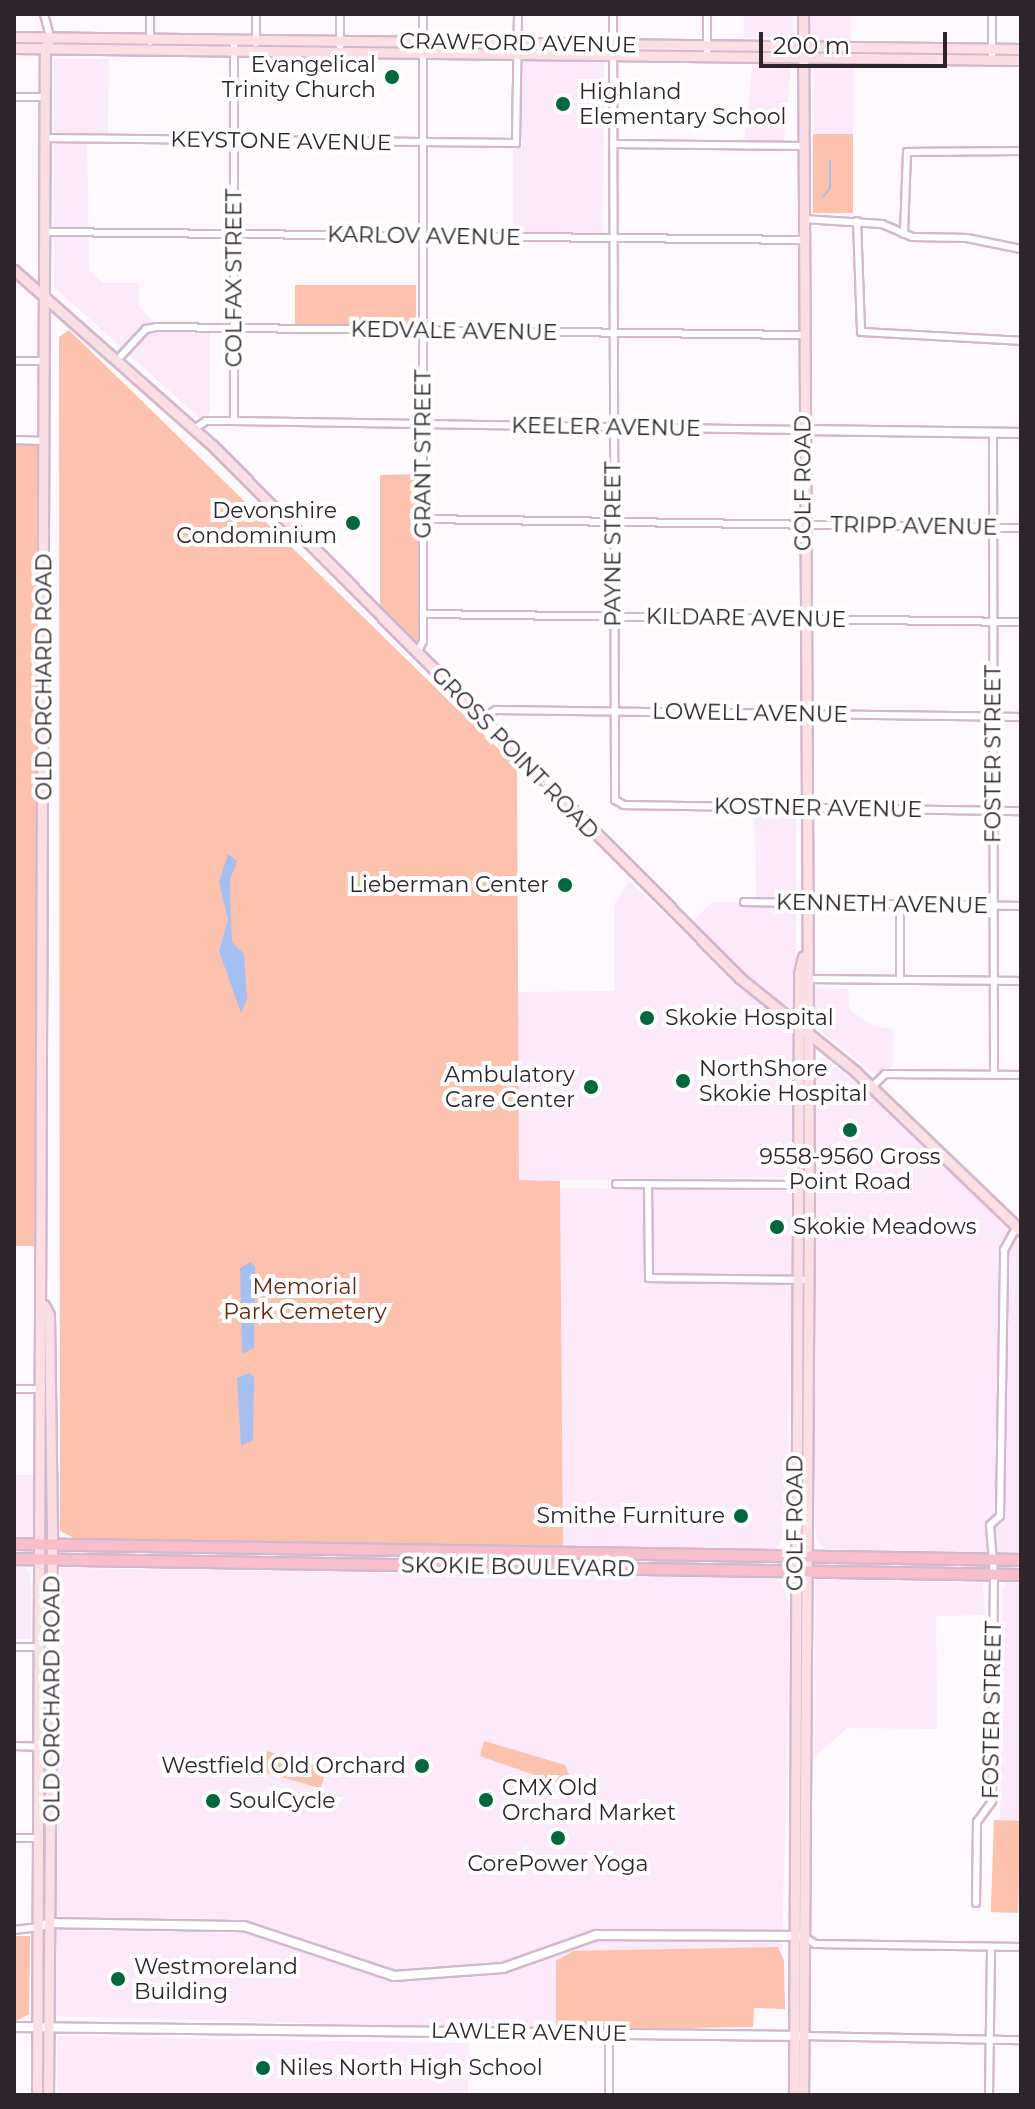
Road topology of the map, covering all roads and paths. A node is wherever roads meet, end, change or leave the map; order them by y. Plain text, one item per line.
1 (150, 14) edge
2 (256, 14) edge
3 (340, 14) edge
4 (423, 14) edge
5 (518, 14) edge
6 (613, 14) edge
7 (707, 14) edge
8 (803, 14) edge
9 (992, 14) edge
10 (44, 17) edge
11 (14, 37) edge
12 (39, 38) junction
13 (50, 38) junction
14 (150, 44) junction
15 (234, 45) junction
16 (256, 45) junction
17 (340, 46) junction
18 (424, 47) junction
19 (14, 48) edge
20 (45, 48) junction
21 (519, 48) junction
22 (613, 49) junction
23 (1021, 49) edge
24 (707, 50) junction
25 (803, 51) junction
26 (992, 54) junction
27 (1021, 60) edge
28 (14, 97) edge
29 (45, 97) junction
30 (45, 138) junction
31 (234, 140) junction
32 (424, 142) junction
33 (613, 144) junction
34 (803, 146) junction
35 (1021, 151) edge
36 (803, 219) junction
37 (857, 221) junction
38 (45, 232) junction
39 (234, 234) junction
40 (904, 234) junction
41 (424, 236) junction
42 (613, 238) junction
43 (803, 240) junction
44 (1021, 249) edge
45 (14, 270) edge
46 (45, 297) junction
47 (234, 329) junction
48 (424, 331) junction
49 (613, 333) junction
50 (803, 335) junction
51 (1021, 341) edge
52 (118, 359) junction
53 (14, 361) edge
54 (44, 361) junction
55 (234, 421) junction
56 (423, 425) junction
57 (613, 427) junction
58 (194, 429) junction
59 (803, 430) junction
60 (993, 433) junction
61 (1021, 433) edge
62 (14, 440) edge
63 (44, 441) junction
64 (423, 519) junction
65 (614, 522) junction
66 (803, 525) junction
67 (993, 527) junction
68 (1021, 528) edge
69 (423, 614) junction
70 (613, 617) junction
71 (804, 619) junction
72 (993, 622) junction
73 (1021, 622) edge
74 (417, 653) junction
75 (614, 711) junction
76 (804, 714) junction
77 (993, 717) junction
78 (1021, 717) edge
79 (482, 718) junction
80 (617, 803) joint
81 (804, 808) junction
82 (994, 811) junction
83 (1021, 811) edge
84 (744, 902) dead end
85 (804, 903) junction
86 (900, 904) junction
87 (994, 906) junction
88 (1021, 906) edge
89 (804, 952) junction
90 (808, 979) junction
91 (900, 980) junction
92 (994, 981) junction
93 (1021, 981) edge
94 (799, 1029) junction
95 (808, 1035) junction
96 (994, 1075) junction
97 (1021, 1075) edge
98 (872, 1087) junction
99 (616, 1184) dead end
100 (648, 1184) junction
101 (799, 1185) junction
102 (1020, 1227) edge
103 (804, 1280) junction
104 (14, 1389) edge
105 (45, 1389) junction
106 (14, 1544) edge
107 (39, 1545) junction
108 (52, 1546) junction
109 (795, 1557) junction
110 (807, 1557) junction
111 (14, 1559) edge
112 (39, 1560) junction
113 (52, 1560) junction
114 (990, 1560) junction
115 (1021, 1560) edge
116 (801, 1573) junction
117 (994, 1575) junction
118 (1021, 1575) edge
119 (14, 1647) edge
120 (39, 1647) junction
121 (14, 1746) edge
122 (38, 1746) junction
123 (52, 1747) junction
124 (14, 1838) edge
125 (38, 1838) junction
126 (52, 1838) junction
127 (976, 1903) dead end
128 (49, 1923) junction
129 (37, 1927) junction
130 (14, 1930) edge
131 (791, 1936) junction
132 (803, 1936) junction
133 (815, 1944) junction
134 (991, 1947) junction
135 (1021, 1947) edge
136 (803, 1954) junction
137 (36, 2026) junction
138 (49, 2026) junction
139 (14, 2027) edge
140 (609, 2033) junction
141 (798, 2036) junction
142 (989, 2040) junction
143 (1021, 2040) edge
144 (37, 2095) edge
145 (48, 2095) edge
146 (609, 2095) edge
147 (794, 2095) edge
148 (803, 2095) edge
149 (989, 2095) edge

1 - 14 street
2 - 16 street
3 - 17 street
4 - 18 street, GRANT STREET
5 - 21 street
6 - 22 street, PAYNE STREET
7 - 24 street
8 - 25 main road, GOLF ROAD
9 - 26 street
10 - 12 street
10 - 13 street
11 - 12 main road, CRAWFORD AVENUE
12 - 13 main road, CRAWFORD AVENUE
12 - 20 main road
13 - 14 main road, CRAWFORD AVENUE
13 - 20 main road, OLD ORCHARD ROAD
14 - 15 main road, CRAWFORD AVENUE
14 - 20 main road, CRAWFORD AVENUE
15 - 16 main road, CRAWFORD AVENUE
15 - 31 street, COLFAX STREET
16 - 17 main road, CRAWFORD AVENUE
17 - 18 main road, CRAWFORD AVENUE
18 - 21 main road, CRAWFORD AVENUE
18 - 32 street, GRANT STREET
19 - 20 main road, CRAWFORD AVENUE
20 - 29 main road, OLD ORCHARD ROAD
21 - 22 main road, CRAWFORD AVENUE
21 - 32 street, KEYSTONE AVENUE
22 - 24 main road, CRAWFORD AVENUE
22 - 33 street, PAYNE STREET
23 - 26 main road, CRAWFORD AVENUE
24 - 25 main road, CRAWFORD AVENUE
25 - 26 main road, CRAWFORD AVENUE
25 - 34 main road, GOLF ROAD
26 - 27 main road, CRAWFORD AVENUE
28 - 29 street
29 - 30 main road, OLD ORCHARD ROAD
30 - 31 street, KEYSTONE AVENUE
30 - 38 main road, OLD ORCHARD ROAD
31 - 32 street, KEYSTONE AVENUE
31 - 39 street, COLFAX STREET
32 - 41 street, GRANT STREET
33 - 34 street
33 - 42 street, PAYNE STREET
34 - 36 main road, GOLF ROAD
35 - 40 street
36 - 37 street
36 - 43 main road, GOLF ROAD
37 - 40 street
37 - 51 street
38 - 39 street, KARLOV AVENUE
38 - 46 main road, OLD ORCHARD ROAD
39 - 41 street, KARLOV AVENUE
39 - 47 street, COLFAX STREET
40 - 44 street
41 - 42 street, KARLOV AVENUE
41 - 48 street, GRANT STREET
42 - 43 street, KARLOV AVENUE
42 - 49 street, PAYNE STREET
43 - 50 main road, GOLF ROAD
45 - 46 main road, GROSS POINT ROAD
46 - 52 main road, GROSS POINT ROAD
46 - 54 main road, OLD ORCHARD ROAD
47 - 48 street, KEDVALE AVENUE
47 - 52 street, KEDVALE AVENUE
47 - 55 street, COLFAX STREET
48 - 49 street, KEDVALE AVENUE
48 - 56 street, GRANT STREET
49 - 50 street, KEDVALE AVENUE
49 - 57 street, PAYNE STREET
50 - 59 main road, GOLF ROAD
52 - 58 main road, GROSS POINT ROAD
53 - 54 street
54 - 63 main road, OLD ORCHARD ROAD
55 - 56 street, KEELER AVENUE
55 - 58 street, KEELER AVENUE
56 - 57 street, KEELER AVENUE
56 - 64 street, GRANT STREET
57 - 59 street, KEELER AVENUE
57 - 65 street, PAYNE STREET
58 - 74 main road, GROSS POINT ROAD
59 - 60 street, KEELER AVENUE
59 - 66 main road, GOLF ROAD
60 - 61 street, KEELER AVENUE
60 - 67 street, FOSTER STREET
62 - 63 street
63 - 105 main road, OLD ORCHARD ROAD
64 - 65 street, TRIPP AVENUE
64 - 69 street, GRANT STREET
65 - 66 street, TRIPP AVENUE
65 - 70 street, PAYNE STREET
66 - 67 street, TRIPP AVENUE
66 - 71 main road, GOLF ROAD
67 - 68 street, TRIPP AVENUE
67 - 72 street, FOSTER STREET
69 - 70 street, KILDARE AVENUE
69 - 74 street, GRANT STREET
70 - 71 street, KILDARE AVENUE
70 - 75 street, PAYNE STREET
71 - 72 street, KILDARE AVENUE
71 - 76 main road, GOLF ROAD
72 - 73 street, KILDARE AVENUE
72 - 77 street, FOSTER STREET
74 - 79 main road, GROSS POINT ROAD
75 - 76 street, LOWELL AVENUE
75 - 79 street, LOWELL AVENUE
75 - 80 street, PAYNE STREET
76 - 77 street, LOWELL AVENUE
76 - 81 main road, GOLF ROAD
77 - 78 street, LOWELL AVENUE
77 - 82 street, FOSTER STREET
79 - 94 main road, GROSS POINT ROAD
80 - 81 street, KOSTNER AVENUE
81 - 82 street, KOSTNER AVENUE
81 - 85 main road, GOLF ROAD
82 - 83 street, KOSTNER AVENUE
82 - 87 street, FOSTER STREET
84 - 85 street, KENNETH AVENUE
85 - 86 street, KENNETH AVENUE
85 - 89 main road, GOLF ROAD
86 - 87 street, KENNETH AVENUE
86 - 91 street
87 - 88 street, KENNETH AVENUE
87 - 92 street, FOSTER STREET
89 - 90 main road, GOLF ROAD
89 - 94 main road, GOLF ROAD
90 - 91 street
90 - 95 main road, GOLF ROAD
91 - 92 street
92 - 93 street
92 - 96 street, FOSTER STREET
94 - 95 main road, GROSS POINT ROAD
94 - 101 main road, GOLF ROAD
95 - 98 main road, GROSS POINT ROAD
95 - 103 main road, GOLF ROAD
96 - 97 street
96 - 98 street
98 - 102 main road, GROSS POINT ROAD
99 - 100 street
100 - 101 street
100 - 103 street
101 - 103 main road, GOLF ROAD
102 - 114 street
103 - 109 main road, GOLF ROAD
103 - 110 main road, GOLF ROAD
104 - 105 street
105 - 107 main road, OLD ORCHARD ROAD
105 - 108 main road, OLD ORCHARD ROAD
106 - 107 main road, SKOKIE BOULEVARD
107 - 108 main road, SKOKIE BOULEVARD
107 - 112 main road, OLD ORCHARD ROAD
108 - 109 main road, SKOKIE BOULEVARD
108 - 113 main road, OLD ORCHARD ROAD
109 - 110 main road, SKOKIE BOULEVARD
109 - 116 main road, GOLF ROAD
110 - 114 main road, SKOKIE BOULEVARD
110 - 116 main road, GOLF ROAD
111 - 112 main road, SKOKIE BOULEVARD
112 - 113 main road, SKOKIE BOULEVARD
112 - 120 main road, OLD ORCHARD ROAD
113 - 116 main road, SKOKIE BOULEVARD
113 - 123 main road, OLD ORCHARD ROAD
114 - 115 main road, SKOKIE BOULEVARD
114 - 117 street, FOSTER STREET
116 - 117 main road, SKOKIE BOULEVARD
116 - 131 main road, GOLF ROAD
116 - 132 main road, GOLF ROAD
117 - 118 main road, SKOKIE BOULEVARD
117 - 127 street, FOSTER STREET
119 - 120 street
120 - 122 main road, OLD ORCHARD ROAD
121 - 122 street
122 - 123 street
122 - 125 main road, OLD ORCHARD ROAD
123 - 126 main road, OLD ORCHARD ROAD
124 - 125 street
125 - 126 street
125 - 129 main road, OLD ORCHARD ROAD
126 - 128 main road, OLD ORCHARD ROAD
128 - 129 street
128 - 131 street
128 - 138 main road, OLD ORCHARD ROAD
129 - 130 street
129 - 137 main road, OLD ORCHARD ROAD
131 - 132 street
131 - 141 main road, GOLF ROAD
132 - 133 street
132 - 136 main road, GOLF ROAD
133 - 134 street
133 - 136 street
134 - 135 street
134 - 142 street
136 - 141 main road, GOLF ROAD
137 - 138 street, LAWLER AVENUE
137 - 139 street, LAWLER AVENUE
137 - 144 main road, OLD ORCHARD ROAD
138 - 140 street, LAWLER AVENUE
138 - 145 main road, OLD ORCHARD ROAD
140 - 141 street, LAWLER AVENUE
140 - 146 street
141 - 142 street, LAWLER AVENUE
141 - 147 main road, GOLF ROAD
141 - 148 main road, GOLF ROAD
142 - 143 street, LAWLER AVENUE
142 - 149 street

